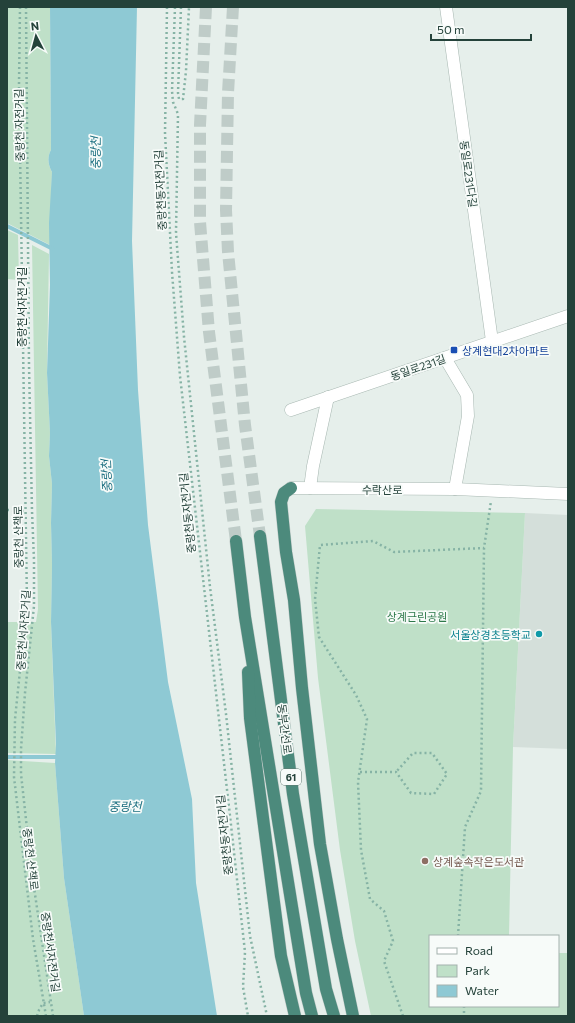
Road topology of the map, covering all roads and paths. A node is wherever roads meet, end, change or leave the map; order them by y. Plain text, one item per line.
1 (20, 7) edge
2 (26, 7) edge
3 (167, 7) edge
4 (175, 7) edge
5 (180, 7) edge
6 (189, 7) edge
7 (446, 7) edge
8 (29, 242) joint
9 (568, 316) edge
10 (492, 341) junction
11 (445, 358) junction
12 (328, 397) junction
13 (291, 410) dead end
14 (291, 488) joint
15 (310, 488) junction
16 (455, 489) junction
17 (492, 491) junction
18 (568, 494) edge
19 (7, 510) edge
20 (25, 511) junction
21 (260, 536) tunnel mouth
22 (236, 541) tunnel mouth
23 (484, 548) junction
24 (246, 617) junction
25 (360, 772) junction
26 (396, 772) junction
27 (458, 935) edge
28 (50, 1002) junction
29 (43, 1003) junction
30 (37, 1016) edge
31 (46, 1016) edge
32 (53, 1016) edge
33 (248, 1016) edge
34 (267, 1016) edge
35 (295, 1016) edge
36 (312, 1016) edge
37 (334, 1016) edge
38 (353, 1016) edge
39 (403, 1016) edge

1 - 20 path, 중랑천 산책로
2 - 8 path, 중랑천 자전거길
3 - 33 path, 중랑천동자전거길
4 - 34 path
5 - 6 path
7 - 10 street, 동일로231다길
8 - 28 path, 중랑천서자전거길
9 - 10 street, 동일로231길
10 - 11 street, 동일로231길
11 - 12 street, 동일로231길
11 - 16 street
12 - 13 street, 동일로231길
12 - 15 street
14 - 15 street, 수락산로
14 - 38 highway
15 - 16 street, 수락산로
16 - 17 street, 수락산로
17 - 18 street, 수락산로
17 - 23 path
19 - 20 path
20 - 29 path, 중랑천 산책로
21 - 37 highway, 동부간선로 / 61
22 - 24 highway, 동부간선로 / 61
23 - 25 path
23 - 27 path
24 - 35 highway
24 - 36 highway, 동부간선로 / 61
25 - 26 path
25 - 39 path
26 - 26 path
28 - 29 path
28 - 32 path, 중랑천서자전거길
29 - 30 path
29 - 31 path, 중랑천 산책로

